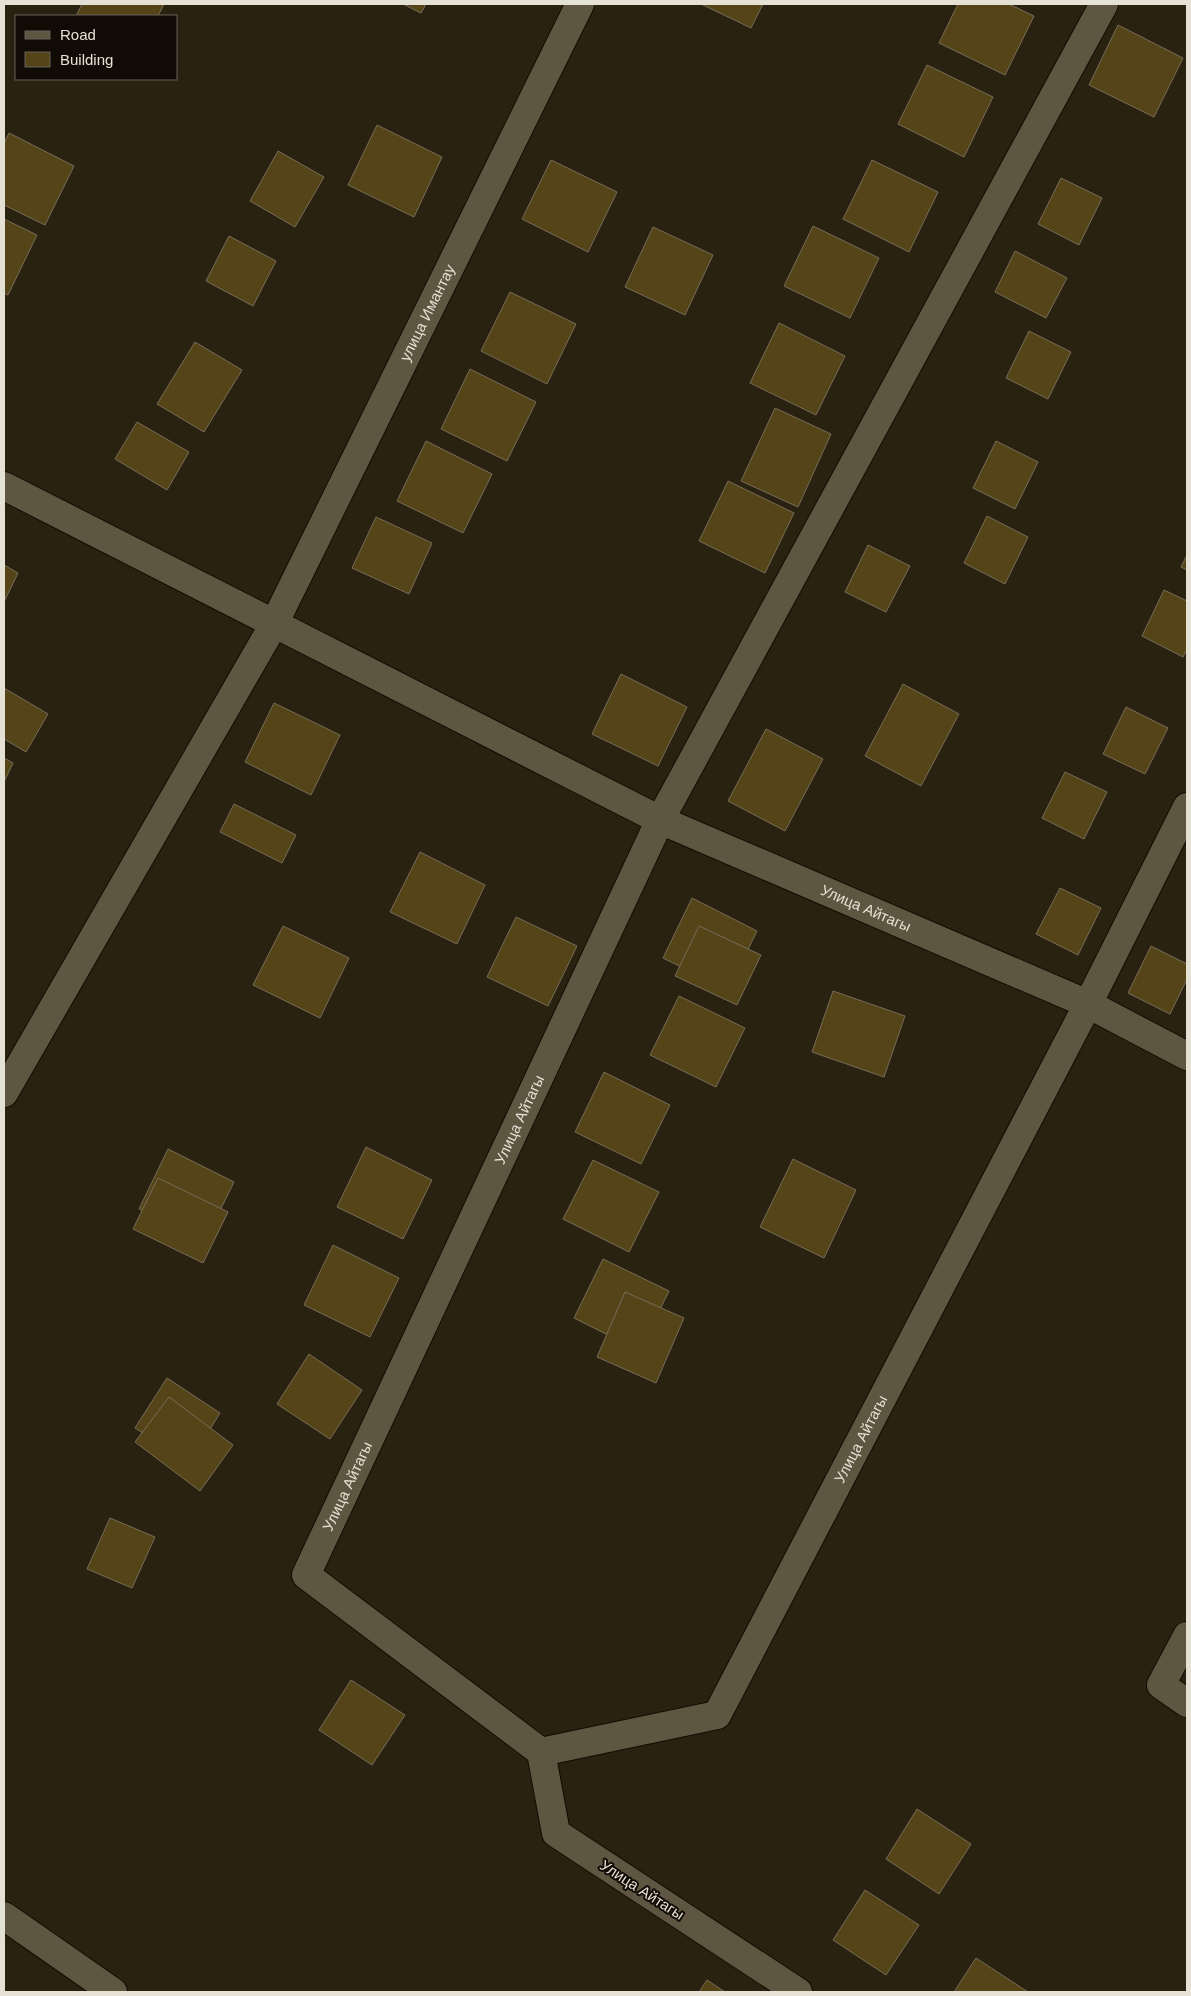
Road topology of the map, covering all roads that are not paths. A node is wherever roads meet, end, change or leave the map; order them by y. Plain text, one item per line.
1 (580, 4) edge
2 (1104, 4) edge
3 (4, 486) edge
4 (274, 624) junction
5 (1187, 807) edge
6 (660, 820) junction
7 (1088, 1004) junction
8 (1187, 1056) edge
9 (4, 1093) edge
10 (1187, 1636) edge
11 (1187, 1703) edge
12 (541, 1752) junction
13 (4, 1916) edge
14 (113, 1992) edge
15 (798, 1992) edge

1 - 4 street, улица Имантау
2 - 6 street
3 - 4 street
4 - 6 street
4 - 9 street, улица Имантау
5 - 7 street, Улица Айтагы
6 - 7 street, Улица Айтагы
6 - 12 street, Улица Айтагы
7 - 8 street, Улица Айтагы
7 - 12 street, Улица Айтагы
10 - 11 street
12 - 15 street, Улица Айтагы
13 - 14 street

